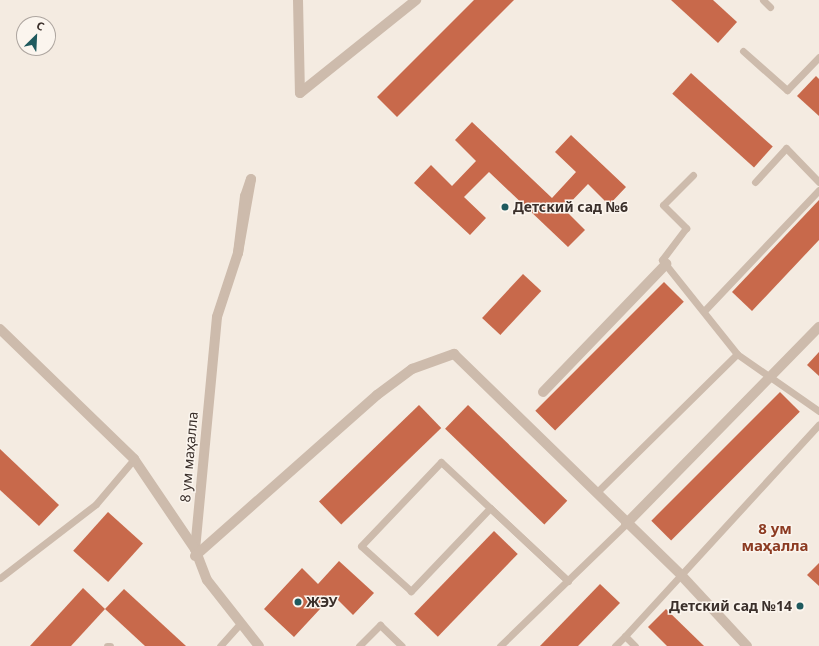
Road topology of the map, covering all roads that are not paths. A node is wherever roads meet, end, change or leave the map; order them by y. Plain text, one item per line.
1 (298, 0) edge
2 (416, 0) edge
3 (763, 0) edge
4 (770, 7) dead end
5 (744, 51) dead end
6 (819, 57) edge
7 (693, 175) dead end
8 (755, 182) dead end
9 (819, 182) edge
10 (819, 190) edge
11 (238, 253) junction
12 (666, 264) junction
13 (704, 311) junction
14 (819, 327) edge
15 (0, 329) edge
16 (736, 354) junction
17 (773, 377) junction
18 (543, 392) dead end
19 (819, 411) edge
20 (819, 424) edge
21 (134, 459) junction
22 (596, 493) junction
23 (626, 524) junction
24 (195, 552) junction
25 (681, 575) junction
26 (0, 578) edge
27 (568, 581) junction
28 (241, 623) junction
29 (625, 636) junction
30 (106, 646) edge
31 (110, 646) edge
32 (220, 646) edge
33 (259, 646) edge
34 (358, 646) edge
35 (402, 646) edge
36 (500, 646) edge
37 (614, 646) edge
38 (635, 646) edge
39 (747, 646) edge

1 - 2 street
3 - 4 lane
5 - 6 lane
7 - 12 lane
8 - 9 lane
10 - 13 lane
11 - 11 street, 8 ум маҳалла
11 - 24 street, 8 ум маҳалла
12 - 13 lane
12 - 18 street
13 - 16 lane
14 - 17 street
15 - 21 street
16 - 17 lane
16 - 22 lane
17 - 19 lane
17 - 23 street
20 - 25 lane
21 - 24 street
21 - 26 lane
22 - 23 street
22 - 24 street
23 - 25 street
23 - 27 lane
24 - 28 street
25 - 29 lane
25 - 39 street
27 - 27 lane
27 - 36 lane
28 - 32 lane
28 - 33 street
29 - 37 lane
29 - 38 lane
30 - 31 lane
34 - 35 lane

